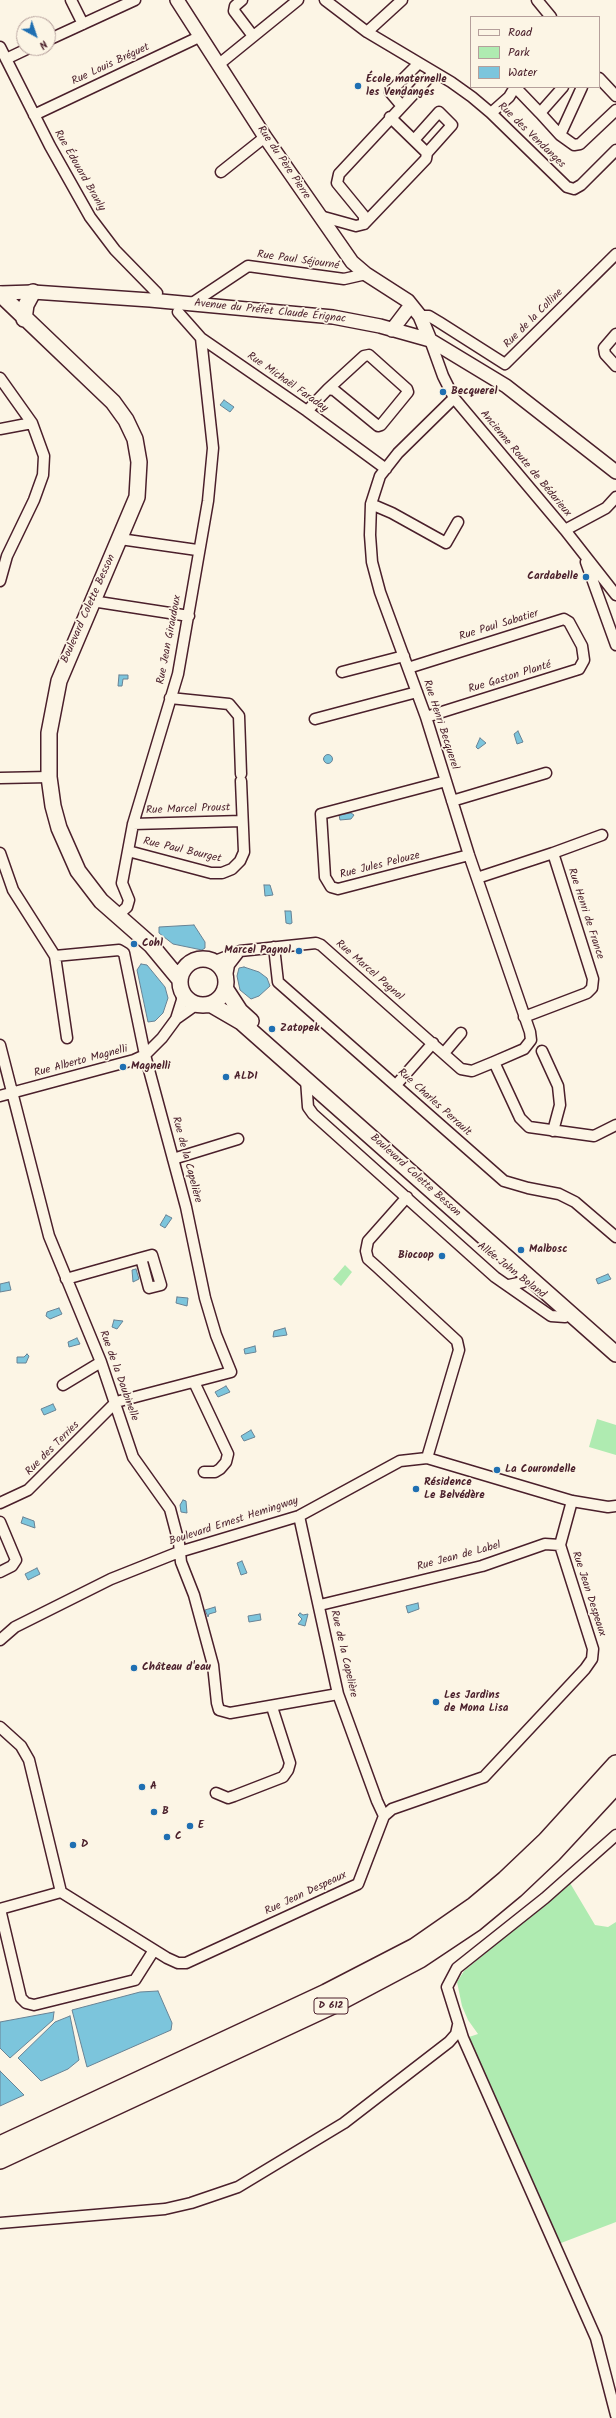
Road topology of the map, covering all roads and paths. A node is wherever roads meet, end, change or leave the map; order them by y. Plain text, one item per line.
1 (71, 0) edge
2 (135, 0) edge
3 (177, 0) edge
4 (242, 0) edge
5 (298, 0) edge
6 (325, 0) edge
7 (402, 0) edge
8 (541, 1) edge
9 (550, 16) edge
10 (83, 24) junction
11 (367, 32) junction
12 (56, 36) edge
13 (254, 36) junction
14 (200, 37) junction
15 (0, 47) edge
16 (16, 54) edge
17 (6, 59) junction
18 (418, 64) junction
19 (218, 65) junction
20 (434, 72) junction
21 (600, 79) edge
22 (515, 88) edge
23 (517, 88) edge
24 (560, 88) edge
25 (582, 88) edge
26 (616, 96) edge
27 (402, 105) junction
28 (616, 110) edge
29 (491, 113) junction
30 (540, 113) junction
31 (34, 115) junction
32 (390, 118) junction
33 (560, 135) junction
34 (266, 137) junction
35 (414, 140) junction
36 (616, 150) edge
37 (427, 153) junction
38 (221, 172) dead end
39 (320, 216) junction
40 (364, 224) junction
41 (616, 254) edge
42 (366, 274) junction
43 (33, 292) junction
44 (157, 293) dead end
45 (0, 294) edge
46 (191, 304) junction
47 (411, 305) junction
48 (178, 312) dead end
49 (420, 316) junction
50 (24, 319) junction
51 (392, 330) junction
52 (616, 334) edge
53 (201, 338) junction
54 (430, 340) junction
55 (215, 346) junction
56 (202, 358) junction
57 (616, 366) edge
58 (0, 378) edge
59 (328, 389) junction
60 (454, 398) junction
61 (307, 411) junction
62 (32, 423) junction
63 (0, 429) edge
64 (386, 469) junction
65 (616, 472) edge
66 (616, 497) edge
67 (371, 504) junction
68 (458, 522) dead end
69 (565, 530) junction
70 (120, 538) junction
71 (197, 550) junction
72 (3, 555) edge
73 (585, 558) junction
74 (0, 581) edge
75 (616, 595) edge
76 (92, 601) junction
77 (189, 616) junction
78 (616, 645) edge
79 (582, 646) joint
80 (404, 656) junction
81 (408, 668) junction
82 (342, 672) dead end
83 (417, 692) junction
84 (170, 698) junction
85 (426, 717) junction
86 (315, 719) dead end
87 (546, 773) dead end
88 (48, 777) junction
89 (0, 778) edge
90 (446, 781) junction
91 (452, 801) junction
92 (242, 821) junction
93 (133, 824) junction
94 (602, 835) dead end
95 (128, 851) junction
96 (553, 853) junction
97 (0, 854) edge
98 (469, 855) junction
99 (477, 878) junction
100 (117, 916) junction
101 (151, 946) junction
102 (274, 947) junction
103 (240, 951) junction
104 (55, 956) junction
105 (213, 962) junction
106 (190, 964) junction
107 (225, 984) junction
108 (181, 985) junction
109 (206, 1004) junction
110 (524, 1017) junction
111 (176, 1019) junction
112 (461, 1033) dead end
113 (67, 1038) dead end
114 (433, 1043) junction
115 (0, 1045) edge
116 (542, 1051) dead end
117 (444, 1053) junction
118 (144, 1055) junction
119 (494, 1062) junction
120 (306, 1080) junction
121 (396, 1085) junction
122 (12, 1093) junction
123 (0, 1096) edge
124 (616, 1125) edge
125 (553, 1131) junction
126 (238, 1140) dead end
127 (173, 1159) junction
128 (406, 1197) junction
129 (616, 1237) edge
130 (141, 1258) dead end
131 (510, 1261) junction
132 (66, 1279) junction
133 (523, 1282) junction
134 (509, 1285) junction
135 (571, 1318) junction
136 (616, 1346) edge
137 (616, 1354) edge
138 (101, 1362) junction
139 (194, 1382) junction
140 (63, 1385) dead end
141 (116, 1402) junction
142 (427, 1458) junction
143 (204, 1472) dead end
144 (616, 1499) edge
145 (572, 1501) junction
146 (0, 1503) edge
147 (596, 1505) junction
148 (616, 1506) edge
149 (299, 1516) junction
150 (0, 1522) edge
151 (560, 1545) junction
152 (179, 1552) junction
153 (0, 1572) edge
154 (320, 1605) junction
155 (0, 1640) edge
156 (338, 1694) junction
157 (272, 1707) junction
158 (0, 1727) edge
159 (616, 1754) edge
160 (616, 1764) edge
161 (616, 1785) edge
162 (216, 1793) dead end
163 (616, 1802) edge
164 (384, 1816) junction
165 (616, 1835) edge
166 (522, 1865) junction
167 (61, 1892) junction
168 (0, 1909) edge
169 (154, 1950) junction
170 (458, 2025) junction
171 (216, 2060) junction
172 (0, 2145) edge
173 (0, 2160) edge
174 (0, 2223) edge
175 (616, 2414) edge

1 - 10 street
2 - 10 street
3 - 14 street, Rue du Père Pierre
4 - 13 street
5 - 13 street
6 - 11 street, Rue des Vendanges
7 - 11 street
8 - 9 street
10 - 12 street
11 - 18 street, Rue des Vendanges
13 - 19 street
14 - 19 street, Rue du Père Pierre
14 - 31 street, Rue Louis Bréguet
15 - 17 street, Rue Édouard Branly
16 - 17 street
17 - 31 street, Rue Édouard Branly
18 - 20 street, Rue des Vendanges
18 - 27 street
19 - 34 street, Rue du Père Pierre
20 - 27 street
20 - 29 street, Rue des Vendanges
21 - 26 street
22 - 29 street
23 - 30 street
24 - 30 street
25 - 33 street, Rue des Vendanges
27 - 32 street
28 - 33 street, Rue des Vendanges
29 - 36 street, Rue des Vendanges
30 - 33 street
31 - 44 street, Rue Édouard Branly
32 - 35 street
32 - 40 street
34 - 38 street
34 - 39 street, Rue du Père Pierre
35 - 37 street
35 - 37 street
37 - 40 street
39 - 40 street
39 - 42 street, Rue du Père Pierre
41 - 49 street, Rue de la Colline
42 - 46 street, Rue Paul Séjourné
42 - 47 street, Rue du Père Pierre
43 - 45 street, Avenue du Préfet Claude Érignac
43 - 46 street, Avenue du Préfet Claude Érignac
43 - 50 main road
45 - 50 main road, Boulevard Colette Besson
46 - 51 street, Avenue du Préfet Claude Érignac
47 - 49 street, Rue du Père Pierre
47 - 51 street
48 - 53 street, Rue Michaël Faraday
49 - 54 street, Rue du Père Pierre
50 - 70 main road, Boulevard Colette Besson
51 - 54 street, Avenue du Préfet Claude Érignac
52 - 57 street
53 - 55 street, Rue Michaël Faraday
53 - 56 street, Rue Jean Giraudoux
54 - 60 street, Ancienne Route de Bédarieux
54 - 65 street, Avenue du Préfet Claude Érignac
55 - 56 street
55 - 61 street, Rue Michaël Faraday
56 - 71 street, Rue Jean Giraudoux
58 - 62 street
59 - 59 street
59 - 61 street
60 - 64 street, Rue Henri Becquerel
60 - 69 street, Ancienne Route de Bédarieux
61 - 64 street, Rue Michaël Faraday
62 - 63 street
62 - 72 street
64 - 67 street, Rue Henri Becquerel
66 - 69 street
67 - 68 street
67 - 80 street, Rue Henri Becquerel
69 - 73 street, Ancienne Route de Bédarieux
70 - 71 street
70 - 76 main road, Boulevard Colette Besson
71 - 77 street, Rue Jean Giraudoux
72 - 74 street
73 - 75 street, Ancienne Route de Bédarieux
73 - 78 street
76 - 77 street
76 - 88 main road, Boulevard Colette Besson
77 - 84 street, Rue Jean Giraudoux
79 - 81 street, Rue Paul Sabatier
79 - 85 street, Rue Gaston Planté
80 - 81 street, Rue Henri Becquerel
80 - 82 street
81 - 83 street, Rue Henri Becquerel
83 - 85 street, Rue Henri Becquerel
83 - 86 street
84 - 92 street, Rue Paul Bourget
84 - 93 street, Rue Jean Giraudoux
85 - 90 street, Rue Henri Becquerel
87 - 91 street
88 - 89 street
88 - 100 main road, Boulevard Colette Besson
90 - 91 street, Rue Henri Becquerel
90 - 98 street, Rue Jules Pelouze
91 - 98 street, Rue Henri Becquerel
92 - 93 street, Rue Marcel Proust
92 - 95 street, Rue Paul Bourget
93 - 95 street, Rue Jean Giraudoux
94 - 96 street
95 - 100 street, Rue Jean Giraudoux
96 - 99 street
96 - 110 street, Rue Henri de France
97 - 104 street
98 - 99 street, Rue Henri Becquerel
99 - 110 street, Rue Henri Becquerel
100 - 101 main road, Boulevard Colette Besson
101 - 106 main road, Boulevard Colette Besson
101 - 108 main road, Boulevard Colette Besson
102 - 103 street, Rue Marcel Pagnol
102 - 114 street, Rue Marcel Pagnol
102 - 121 street, Rue Charles Perrault
103 - 105 street, Rue Marcel Pagnol
103 - 107 street
104 - 113 street
104 - 118 street, Rue de la Capelière
105 - 106 main road
105 - 107 main road
106 - 108 main road
107 - 109 main road
107 - 136 main road, Boulevard Colette Besson
108 - 109 main road
108 - 111 street
109 - 111 street
109 - 120 main road, Boulevard Colette Besson
110 - 119 street, Rue Henri Becquerel
111 - 118 street, Rue Alberto Magnelli
112 - 117 street
114 - 117 street, Rue Marcel Pagnol
114 - 121 street
115 - 122 street, Rue de la Daubinelle
116 - 125 street
117 - 119 street, Rue Marcel Pagnol
118 - 122 street, Rue Alberto Magnelli
118 - 127 street, Rue de la Capelière
119 - 125 street
120 - 128 street, Allée John Boland
120 - 131 main road, Boulevard Colette Besson
121 - 129 street, Rue Charles Perrault
122 - 123 street, Rue Alberto Magnelli
122 - 132 street, Rue de la Daubinelle
124 - 125 street
126 - 127 street
127 - 139 street, Rue de la Capelière
128 - 134 street, Allée John Boland
128 - 142 street
130 - 132 street
131 - 133 street
131 - 135 main road, Boulevard Colette Besson
132 - 138 street, Rue de la Daubinelle
133 - 134 street
133 - 135 street
134 - 135 street, Allée John Boland
135 - 137 main road, Boulevard Colette Besson
138 - 140 street
138 - 141 street, Rue de la Daubinelle
139 - 141 street
139 - 143 street
141 - 146 street, Rue des Terries
141 - 152 street, Rue de la Daubinelle
142 - 145 street, Boulevard Ernest Hemingway
142 - 149 street, Boulevard Ernest Hemingway
144 - 147 street, Boulevard Ernest Hemingway
145 - 147 street, Boulevard Ernest Hemingway
145 - 151 street
147 - 148 street, Boulevard Ernest Hemingway
149 - 152 street, Boulevard Ernest Hemingway
149 - 154 street, Rue de la Capelière
150 - 153 street
151 - 154 street, Rue Jean de Label
151 - 164 street, Rue Jean Despeaux
152 - 155 street, Boulevard Ernest Hemingway
152 - 157 street, Rue de la Daubinelle
154 - 156 street, Rue de la Capelière
156 - 157 street
156 - 164 street, Rue de la Capelière
157 - 162 street
158 - 167 street
159 - 166 highway
160 - 166 highway, D 612
161 - 171 highway, D 612
163 - 171 highway
164 - 169 street, Rue Jean Despeaux
165 - 170 street
166 - 172 highway, D 612
167 - 168 street
167 - 169 street, Rue Jean Despeaux
168 - 169 street
170 - 174 street
170 - 175 street
171 - 173 highway, D 612

